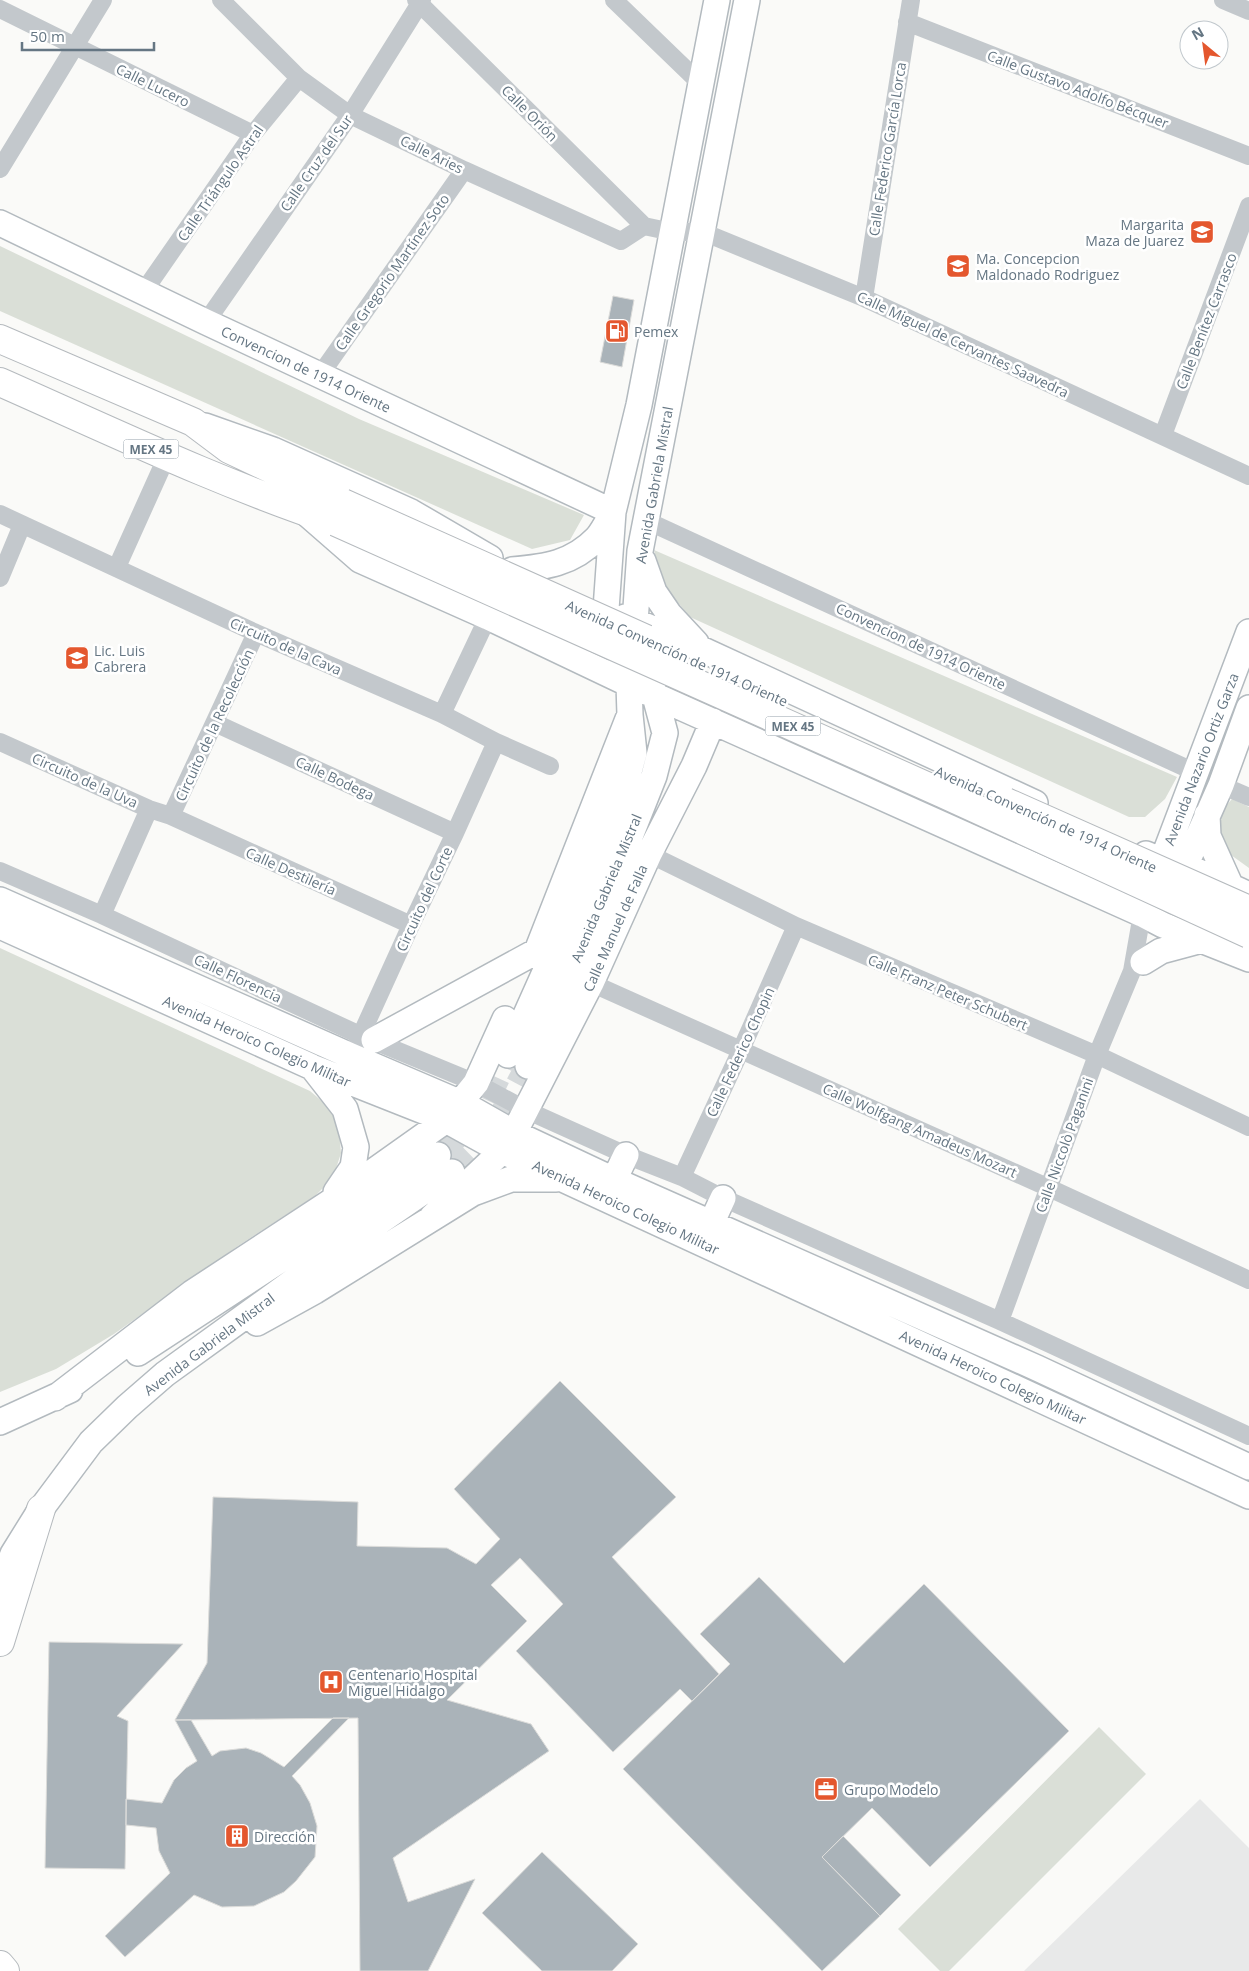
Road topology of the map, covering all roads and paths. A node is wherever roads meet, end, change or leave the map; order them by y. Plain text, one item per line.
1 (103, 0) edge
2 (221, 0) edge
3 (614, 0) edge
4 (717, 0) edge
5 (747, 0) edge
6 (911, 0) edge
7 (1223, 0) edge
8 (419, 1) edge
9 (0, 9) edge
10 (1249, 10) edge
11 (907, 22) junction
12 (75, 46) junction
13 (299, 78) junction
14 (701, 84) junction
15 (350, 115) junction
16 (253, 134) junction
17 (1249, 156) edge
18 (0, 168) edge
19 (464, 170) junction
20 (1249, 206) edge
21 (0, 223) edge
22 (644, 226) junction
23 (672, 232) junction
24 (703, 232) junction
25 (144, 291) junction
26 (864, 298) junction
27 (206, 322) junction
28 (0, 340) edge
29 (320, 374) junction
30 (0, 382) edge
31 (193, 422) junction
32 (1163, 436) junction
33 (167, 456) junction
34 (1249, 476) edge
35 (304, 511) junction
36 (340, 512) junction
37 (613, 512) junction
38 (0, 514) edge
39 (645, 520) junction
40 (22, 524) junction
41 (640, 551) junction
42 (117, 567) junction
43 (512, 570) junction
44 (0, 578) edge
45 (606, 609) junction
46 (488, 616) junction
47 (635, 622) junction
48 (256, 633) junction
49 (1248, 635) edge
50 (701, 649) junction
51 (629, 684) junction
52 (657, 696) junction
53 (1249, 708) edge
54 (442, 714) junction
55 (630, 715) junction
56 (713, 721) junction
57 (215, 724) junction
58 (0, 742) edge
59 (496, 742) junction
60 (550, 766) dead end
61 (694, 766) junction
62 (1197, 773) junction
63 (1221, 785) junction
64 (648, 788) junction
65 (1249, 797) edge
66 (149, 809) junction
67 (1207, 815) junction
68 (171, 816) junction
69 (455, 833) junction
70 (649, 854) junction
71 (1173, 863) junction
72 (0, 871) edge
73 (1240, 891) edge
74 (0, 900) edge
75 (1249, 910) edge
76 (102, 915) junction
77 (1153, 919) junction
78 (411, 925) junction
79 (0, 926) edge
80 (796, 926) junction
81 (1249, 934) edge
82 (1202, 940) junction
83 (537, 951) junction
84 (1249, 959) edge
85 (1138, 966) junction
86 (591, 983) junction
87 (362, 1044) junction
88 (742, 1050) junction
89 (1097, 1056) junction
90 (312, 1067) junction
91 (476, 1083) junction
92 (526, 1110) junction
93 (454, 1111) junction
94 (1249, 1127) edge
95 (508, 1142) junction
96 (626, 1155) junction
97 (682, 1177) junction
98 (565, 1179) junction
99 (614, 1180) junction
100 (1047, 1187) junction
101 (723, 1198) junction
102 (329, 1203) junction
103 (432, 1217) junction
104 (711, 1224) junction
105 (1249, 1280) edge
106 (1000, 1321) junction
107 (165, 1374) junction
108 (55, 1398) junction
109 (0, 1422) edge
110 (1249, 1436) edge
111 (1249, 1468) edge
112 (1249, 1496) edge
113 (41, 1508) junction
114 (0, 1589) edge
115 (0, 1642) edge
116 (0, 1965) edge
117 (5, 1971) edge

1 - 12 street
2 - 13 street, Calle Aries
3 - 14 street
4 - 14 street, Avenida Gabriela Mistral
5 - 24 street, Avenida Gabriela Mistral
6 - 11 street, Calle Federico García Lorca
7 - 10 street
8 - 15 street, Calle Cruz del Sur
8 - 22 street, Calle Orión
9 - 12 street, Calle Lucero
11 - 17 street, Calle Gustavo Adolfo Bécquer
11 - 26 street, Calle Federico García Lorca
12 - 16 street, Calle Lucero
12 - 18 street
13 - 15 street, Calle Aries
13 - 16 street, Calle Triángulo Astral
14 - 23 street, Avenida Gabriela Mistral
15 - 19 street, Calle Aries
15 - 27 street, Calle Cruz del Sur
16 - 25 street, Calle Triángulo Astral
19 - 22 street, Calle Aries
19 - 29 street, Calle Gregorio Martínez Soto
20 - 32 street, Calle Benítez Carrasco
21 - 25 street, Convencion de 1914 Oriente
22 - 23 street
23 - 24 street, Calle Miguel de Cervantes Saavedra
23 - 37 street, Avenida Gabriela Mistral
24 - 26 street, Calle Miguel de Cervantes Saavedra
24 - 39 street, Avenida Gabriela Mistral
25 - 27 street, Convencion de 1914 Oriente
26 - 32 street, Calle Miguel de Cervantes Saavedra
27 - 29 street, Convencion de 1914 Oriente
28 - 31 main road, Avenida Convención de 1914 Oriente / MEX 45
29 - 37 street, Convencion de 1914 Oriente
30 - 33 main road, Avenida Convención de 1914 Oriente / MEX 45
31 - 36 main road, Avenida Convención de 1914 Oriente / MEX 45
31 - 43 street, Avenida Convención de 1914 Oriente
32 - 34 street, Calle Miguel de Cervantes Saavedra
33 - 35 main road, Avenida Convención de 1914 Oriente / MEX 45
33 - 42 street
35 - 36 main road, Avenida Convención de 1914 Oriente / MEX 45
35 - 46 street, Avenida Convención de 1914 Oriente
36 - 75 main road, Avenida Convención de 1914 Oriente / MEX 45, bridge
36 - 81 main road, Avenida Convención de 1914 Oriente / MEX 45, bridge
37 - 43 street
37 - 45 street, Avenida Gabriela Mistral
38 - 40 street
39 - 41 street, Avenida Gabriela Mistral
39 - 62 street, Convencion de 1914 Oriente
40 - 42 street, Circuito de la Cava
40 - 44 street
41 - 47 street, Avenida Gabriela Mistral
41 - 50 street
42 - 48 street, Circuito de la Cava
43 - 45 street, Avenida Convención de 1914 Oriente
45 - 47 street, Avenida Convención de 1914 Oriente
45 - 51 street, Avenida Gabriela Mistral
46 - 51 street, Avenida Convención de 1914 Oriente
46 - 54 street
47 - 50 street, Avenida Convención de 1914 Oriente
47 - 52 street, Avenida Gabriela Mistral
48 - 54 street, Circuito de la Cava
48 - 57 street, Circuito de la Recolección
49 - 62 street, Avenida Nazario Ortiz Garza
50 - 71 street, Avenida Convención de 1914 Oriente
51 - 52 street, Avenida Convención de 1914 Oriente
51 - 55 street, Avenida Gabriela Mistral
52 - 56 street, Avenida Convención de 1914 Oriente
52 - 64 street, Avenida Gabriela Mistral
53 - 63 street, Avenida Nazario Ortiz Garza
54 - 59 street, Circuito de la Cava
55 - 64 street, Avenida Gabriela Mistral
55 - 83 street
56 - 61 street, Calle Manuel de Falla
56 - 77 street, Avenida Convención de 1914 Oriente
57 - 68 street, Circuito de la Recolección
57 - 69 street, Calle Bodega
58 - 66 street, Circuito de la Uva
59 - 60 street, Circuito de la Cava
59 - 69 street, Circuito del Corte
61 - 64 street
61 - 70 street, Calle Manuel de Falla
62 - 71 street, Avenida Nazario Ortiz Garza
63 - 65 street
63 - 67 street, Avenida Nazario Ortiz Garza
66 - 68 street, Circuito de la Uva
66 - 76 street
67 - 71 street, Avenida Nazario Ortiz Garza
67 - 73 street
68 - 78 street, Calle Destilería
69 - 78 street, Circuito del Corte
70 - 80 street, Calle Franz Peter Schubert
70 - 86 street, Calle Manuel de Falla
71 - 73 street, Avenida Convención de 1914 Oriente
71 - 77 street, Avenida Nazario Ortiz Garza
72 - 76 street, Calle Florencia
74 - 87 street, Avenida Heroico Colegio Militar
76 - 87 street, Calle Florencia
77 - 82 street, Avenida Convención de 1914 Oriente
77 - 85 street, Calle Niccolò Paganini
77 - 85 street, Calle Niccolò Paganini
78 - 87 street, Circuito del Corte
79 - 90 street, Avenida Heroico Colegio Militar
80 - 88 street, Calle Federico Chopin
80 - 89 street, Calle Franz Peter Schubert
82 - 84 street, Avenida Convención de 1914 Oriente
82 - 85 street
83 - 87 street
83 - 91 street
85 - 89 street, Calle Niccolò Paganini
86 - 88 street, Calle Wolfgang Amadeus Mozart
86 - 92 street, Calle Manuel de Falla
87 - 91 street, Calle Florencia
87 - 93 street, Avenida Heroico Colegio Militar
88 - 97 street, Calle Federico Chopin
88 - 100 street, Calle Wolfgang Amadeus Mozart
89 - 94 street, Calle Franz Peter Schubert
89 - 100 street, Calle Niccolò Paganini
90 - 93 street, Avenida Heroico Colegio Militar
90 - 102 street
91 - 92 street, Calle Florencia
91 - 93 street
92 - 95 street, Calle Manuel de Falla
92 - 96 street
93 - 95 street, Avenida Heroico Colegio Militar
93 - 102 street, Avenida Gabriela Mistral
95 - 98 street, Avenida Heroico Colegio Militar
95 - 99 street, Avenida Heroico Colegio Militar
95 - 103 street, Calle Manuel de Falla
96 - 97 street
96 - 99 street
97 - 101 street
98 - 103 street
98 - 112 street, Avenida Heroico Colegio Militar
99 - 104 street, Avenida Heroico Colegio Militar
100 - 105 street, Calle Wolfgang Amadeus Mozart
100 - 106 street, Calle Niccolò Paganini
101 - 104 street
101 - 106 street
102 - 108 street, Avenida Gabriela Mistral
103 - 107 street
104 - 111 street, Avenida Heroico Colegio Militar
106 - 110 street
107 - 108 street, Avenida Gabriela Mistral
107 - 113 street, Avenida Gabriela Mistral
108 - 109 street, Avenida Gabriela Mistral
113 - 114 street, Avenida Gabriela Mistral
113 - 115 main road
116 - 117 main road

